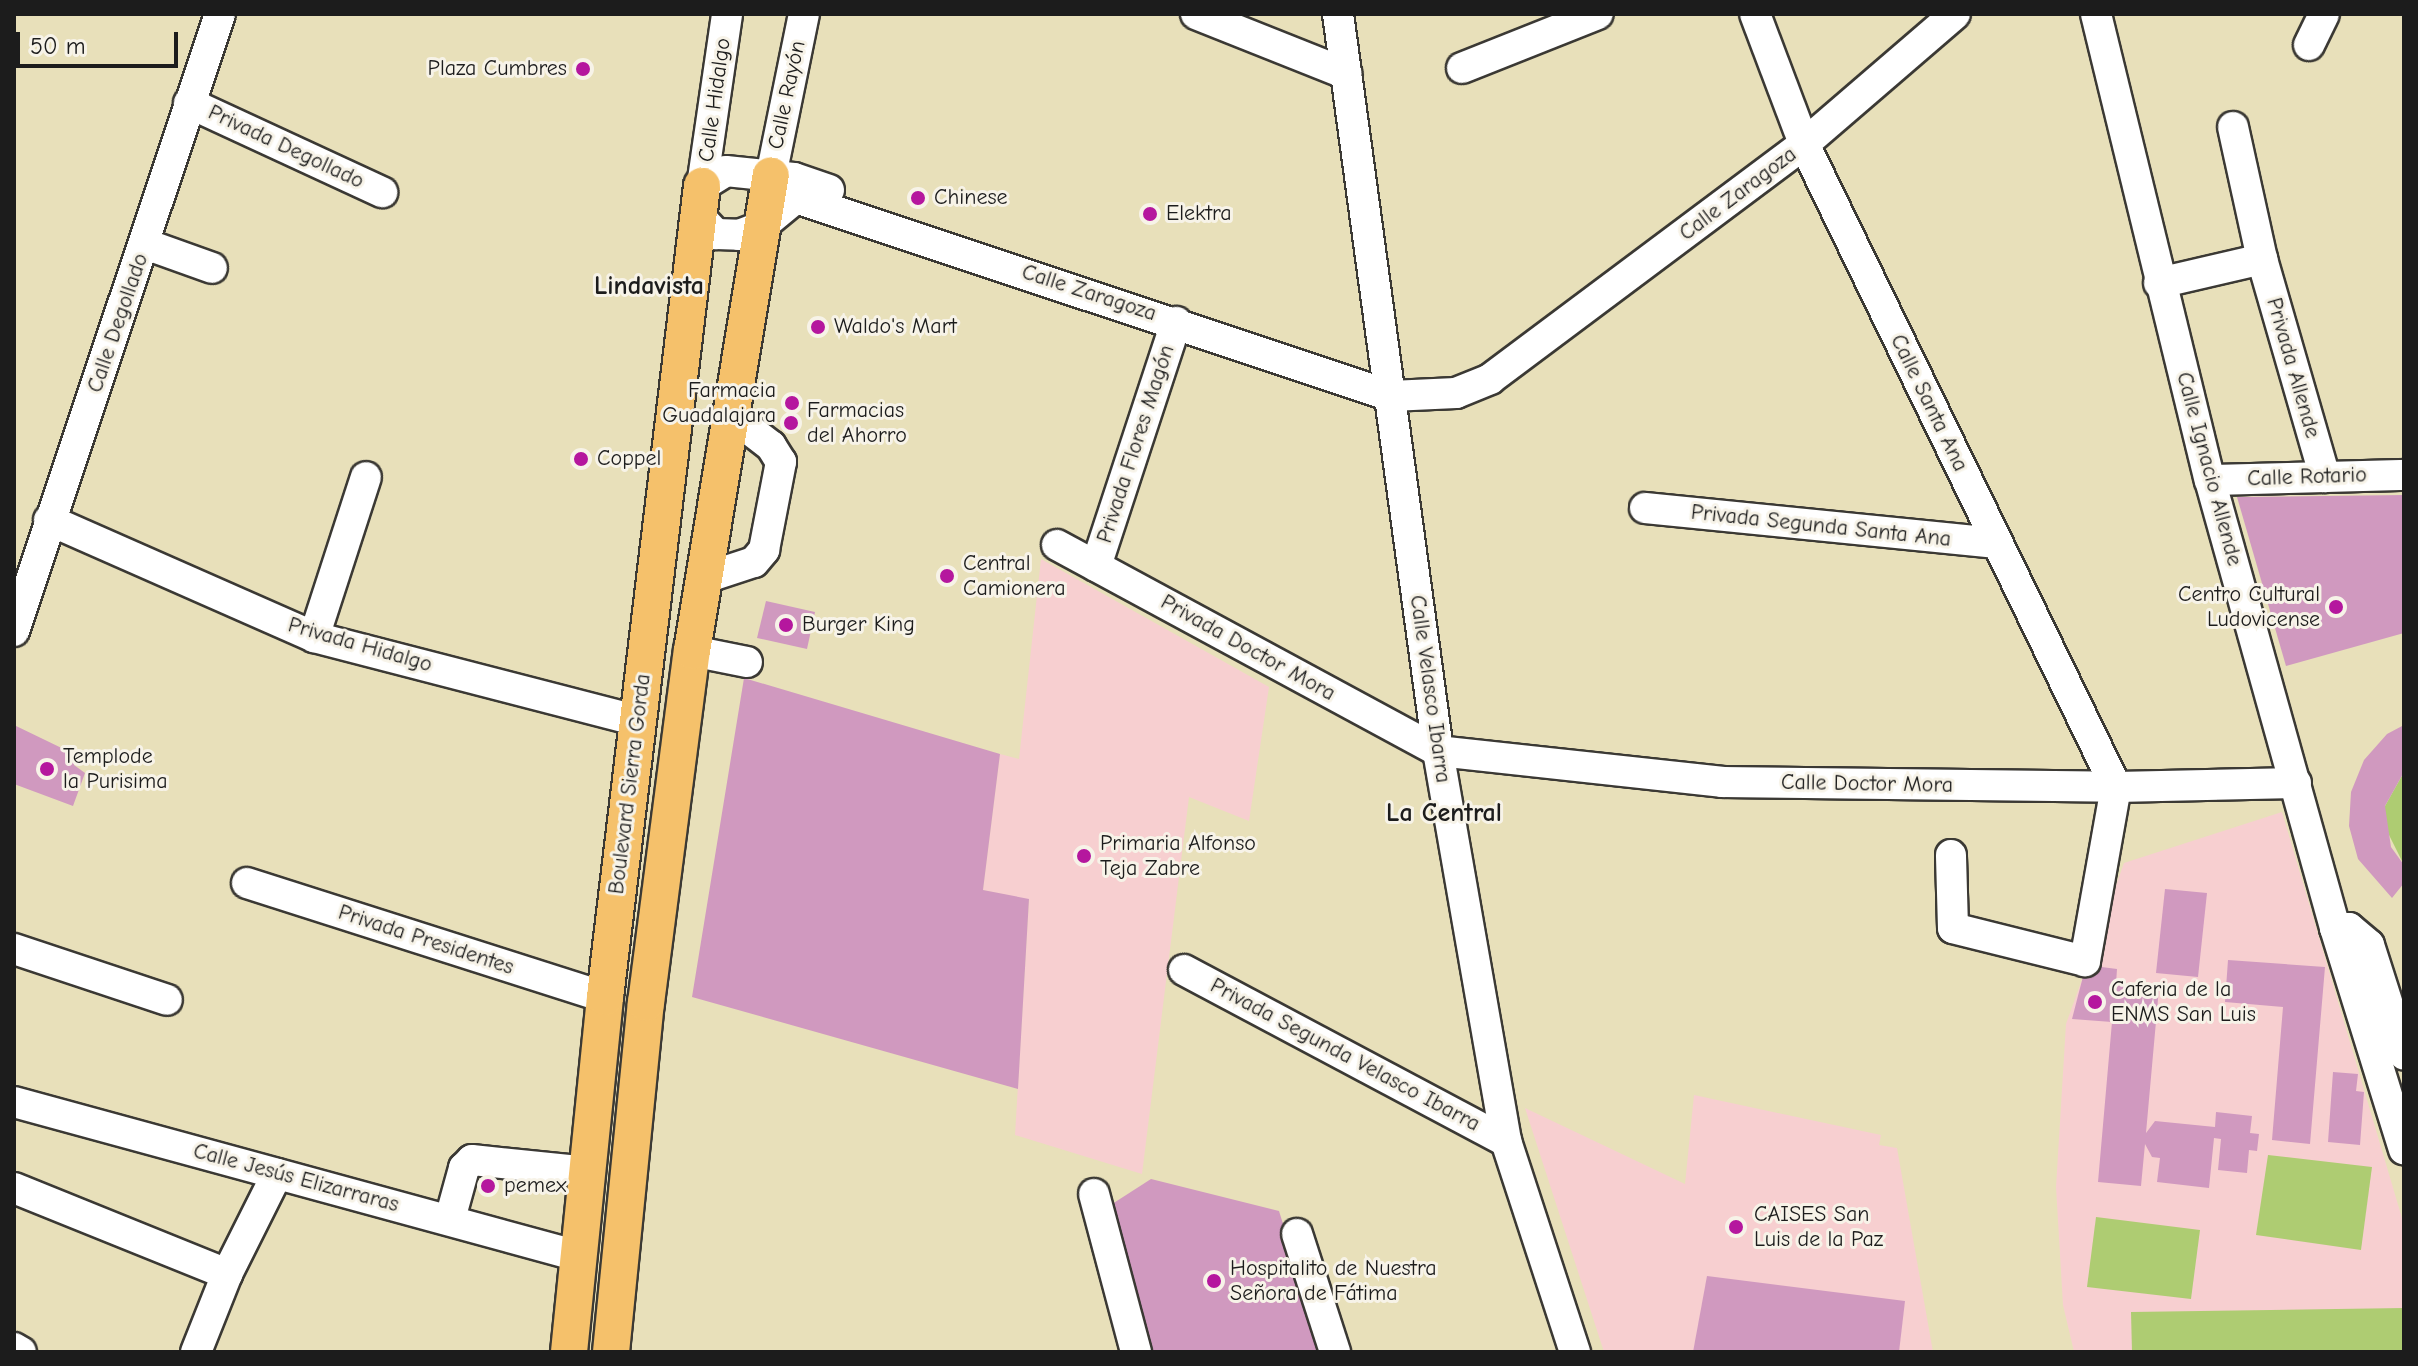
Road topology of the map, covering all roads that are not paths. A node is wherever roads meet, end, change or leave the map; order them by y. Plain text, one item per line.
1 (220, 14) edge
2 (727, 14) edge
3 (804, 14) edge
4 (1196, 14) edge
5 (1338, 14) edge
6 (1598, 14) edge
7 (1755, 14) edge
8 (1955, 14) edge
9 (2096, 14) edge
10 (2324, 14) edge
11 (2309, 45) dead end
12 (1462, 68) dead end
13 (1347, 74) junction
14 (189, 103) junction
15 (2233, 127) dead end
16 (1804, 144) junction
17 (771, 176) junction
18 (382, 192) dead end
19 (701, 201) junction
20 (762, 226) junction
21 (145, 244) junction
22 (2262, 259) junction
23 (212, 268) dead end
24 (2159, 283) junction
25 (692, 290) junction
26 (750, 299) junction
27 (1176, 322) junction
28 (1389, 387) junction
29 (732, 416) junction
30 (2404, 475) edge
31 (366, 477) dead end
32 (2325, 477) junction
33 (2210, 480) junction
34 (1645, 508) dead end
35 (49, 520) junction
36 (1997, 543) junction
37 (1057, 545) dead end
38 (1096, 566) junction
39 (708, 577) junction
40 (14, 631) edge
41 (314, 637) junction
42 (647, 648) junction
43 (692, 651) junction
44 (747, 662) dead end
45 (638, 721) junction
46 (1438, 751) junction
47 (2296, 783) junction
48 (2116, 787) junction
49 (1951, 855) dead end
50 (247, 883) dead end
51 (2335, 928) junction
52 (14, 949) edge
53 (1184, 970) dead end
54 (605, 997) junction
55 (167, 1000) dead end
56 (2404, 1055) edge
57 (14, 1102) edge
58 (2397, 1104) edge
59 (1506, 1141) junction
60 (2404, 1149) edge
61 (588, 1172) junction
62 (277, 1174) junction
63 (14, 1188) edge
64 (1094, 1194) dead end
65 (450, 1219) junction
66 (1297, 1234) dead end
67 (578, 1256) junction
68 (227, 1274) junction
69 (14, 1348) edge
70 (21, 1352) edge
71 (196, 1352) edge
72 (569, 1352) edge
73 (611, 1352) edge
74 (1136, 1352) edge
75 (1335, 1352) edge
76 (1575, 1352) edge

1 - 14 street, Calle Degollado
2 - 19 street, Calle Hidalgo
3 - 17 street, Calle Rayón
4 - 13 street
5 - 13 street, Calle Velasco Ibarra
6 - 12 street
7 - 16 street, Calle Santa Ana
8 - 16 street, Calle Zaragoza
9 - 24 street, Calle Ignacio Allende
10 - 11 street
13 - 28 street, Calle Velasco Ibarra
14 - 18 street, Privada Degollado
14 - 21 street, Calle Degollado
15 - 22 street, Privada Allende
16 - 28 street, Calle Zaragoza
16 - 36 street, Calle Santa Ana
17 - 19 street
17 - 20 main road, Boulevard Sierra Gorda
17 - 28 street, Calle Zaragoza
19 - 20 street
19 - 25 main road, Boulevard Sierra Gorda
20 - 26 main road, Boulevard Sierra Gorda
20 - 27 street, Calle Zaragoza
21 - 23 street
21 - 35 street, Calle Degollado
22 - 24 street
22 - 32 street, Privada Allende
24 - 33 street, Calle Ignacio Allende
25 - 26 main road
25 - 42 main road, Boulevard Sierra Gorda
26 - 29 main road, Boulevard Sierra Gorda
27 - 28 street, Calle Zaragoza
27 - 38 street, Privada Flores Magón
28 - 46 street, Calle Velasco Ibarra
29 - 39 main road, Boulevard Sierra Gorda
29 - 39 street
30 - 32 street, Calle Rotario
31 - 41 street
32 - 33 street, Calle Rotario
33 - 47 street, Calle Ignacio Allende
34 - 36 street, Privada Segunda Santa Ana
35 - 40 street, Calle Degollado
35 - 41 street, Privada Hidalgo
36 - 48 street, Calle Santa Ana
37 - 38 street, Privada Doctor Mora
38 - 46 street, Privada Doctor Mora
39 - 43 main road, Boulevard Sierra Gorda
41 - 45 street, Privada Hidalgo
42 - 43 main road
42 - 45 main road, Boulevard Sierra Gorda
43 - 44 street
43 - 73 main road, Boulevard Sierra Gorda
45 - 54 main road, Boulevard Sierra Gorda
46 - 48 street, Calle Doctor Mora
46 - 59 street, Calle Velasco Ibarra
47 - 48 street, Calle Doctor Mora
47 - 51 street, Calle Ignacio Allende
48 - 49 street
50 - 54 street, Privada Presidentes
51 - 56 street
51 - 58 street, Calle Ignacio Allende
52 - 55 street
53 - 59 street, Privada Segunda Velasco Ibarra
54 - 61 main road, Boulevard Sierra Gorda
57 - 62 street, Calle Jesús Elizarraras
58 - 60 street, Calle Ignacio Allende
59 - 76 street, Calle Velasco Ibarra
61 - 65 street
61 - 67 main road, Boulevard Sierra Gorda
62 - 65 street, Calle Jesús Elizarraras
62 - 68 street
63 - 68 street
64 - 74 street
65 - 67 street, Calle Jesús Elizarraras
66 - 75 street
67 - 72 main road, Boulevard Sierra Gorda
68 - 71 street
69 - 70 street

